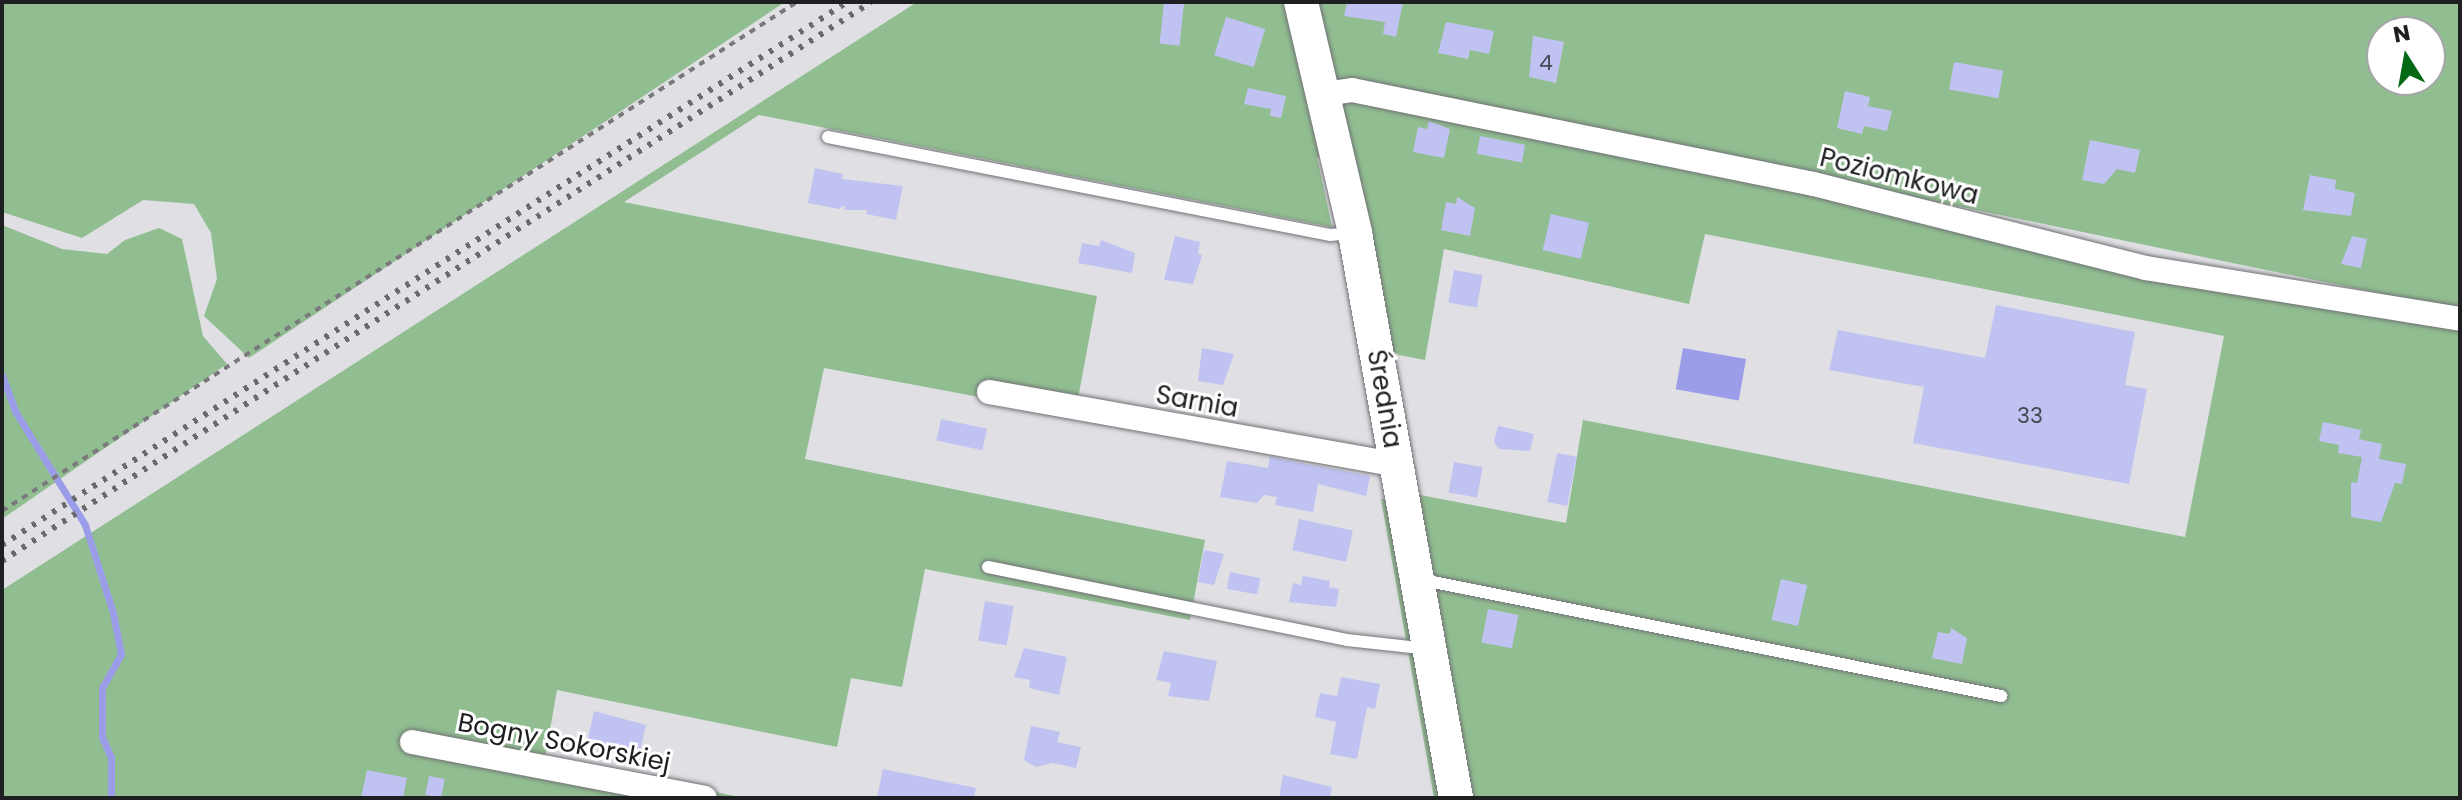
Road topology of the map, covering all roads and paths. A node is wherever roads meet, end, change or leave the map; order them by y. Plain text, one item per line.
1 (797, 2) edge
2 (1301, 2) edge
3 (1324, 94) junction
4 (828, 137) dead end
5 (1355, 233) junction
6 (2460, 319) edge
7 (989, 392) dead end
8 (1395, 464) junction
9 (2, 511) edge
10 (988, 567) dead end
11 (1415, 579) junction
12 (1428, 649) junction
13 (2001, 696) dead end
14 (412, 742) dead end
15 (705, 798) edge
16 (1456, 798) edge

1 - 9 path
2 - 3 street, Średnia
3 - 5 street, Średnia
3 - 6 street, Poziomkowa
4 - 5 lane
5 - 8 street, Średnia
7 - 8 street, Sarnia
8 - 11 street, Średnia
10 - 12 lane
11 - 12 street, Średnia
11 - 13 lane
12 - 16 street, Średnia
14 - 15 street, Bogny Sokorskiej

